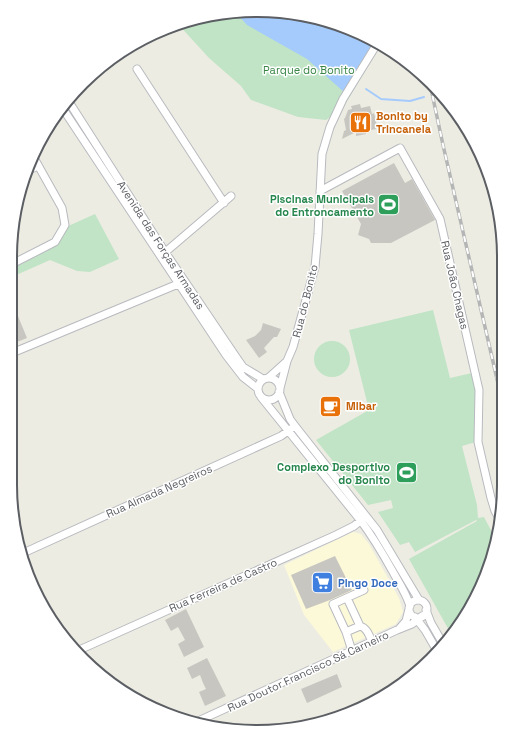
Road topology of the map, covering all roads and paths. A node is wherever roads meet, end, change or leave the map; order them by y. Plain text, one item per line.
1 (375, 48) edge
2 (137, 69) dead end
3 (71, 106) edge
4 (66, 113) edge
5 (36, 162) edge
6 (38, 166) junction
7 (34, 168) edge
8 (320, 191) junction
9 (231, 196) dead end
10 (224, 202) junction
11 (162, 254) junction
12 (17, 261) edge
13 (178, 284) junction
14 (17, 351) edge
15 (287, 361) junction
16 (265, 378) junction
17 (257, 388) junction
18 (280, 390) junction
19 (261, 398) junction
20 (292, 429) junction
21 (495, 512) edge
22 (364, 518) junction
23 (27, 552) edge
24 (364, 590) dead end
25 (347, 598) junction
26 (419, 600) junction
27 (410, 607) junction
28 (426, 610) junction
29 (418, 618) junction
30 (360, 626) junction
31 (397, 630) junction
32 (346, 632) junction
33 (440, 639) edge
34 (372, 642) junction
35 (434, 646) edge
36 (82, 649) edge
37 (352, 651) junction
38 (203, 719) edge

1 - 8 street, Rua do Bonito
2 - 10 street
3 - 11 street, Avenida das Forças Armadas
4 - 11 street, Avenida das Forças Armadas
5 - 6 street
6 - 7 street
6 - 12 street
8 - 15 street, Rua do Bonito
8 - 21 street, Rua João Chagas
9 - 10 street
10 - 11 street
11 - 13 street, Avenida das Forças Armadas
11 - 16 street, Avenida das Forças Armadas
13 - 14 street
13 - 17 street, Avenida das Forças Armadas
15 - 16 street, Rua do Bonito
15 - 18 street, Rua do Bonito
16 - 17 street
16 - 18 street
17 - 19 street
18 - 19 street
18 - 20 street
19 - 20 street
20 - 22 street
20 - 23 street, Rua Almada Negreiros
22 - 26 street
22 - 27 street
22 - 36 street, Rua Ferreira de Castro
24 - 25 street
25 - 30 street
25 - 32 street
26 - 27 street
26 - 28 street
27 - 29 street
27 - 31 street
28 - 29 street
28 - 33 street
29 - 31 street, Rua Doutor Francisco Sá Carneiro
29 - 35 street
30 - 32 street
30 - 34 street
31 - 34 street, Rua Doutor Francisco Sá Carneiro
32 - 37 street
34 - 37 street, Rua Doutor Francisco Sá Carneiro
37 - 38 street, Rua Doutor Francisco Sá Carneiro

